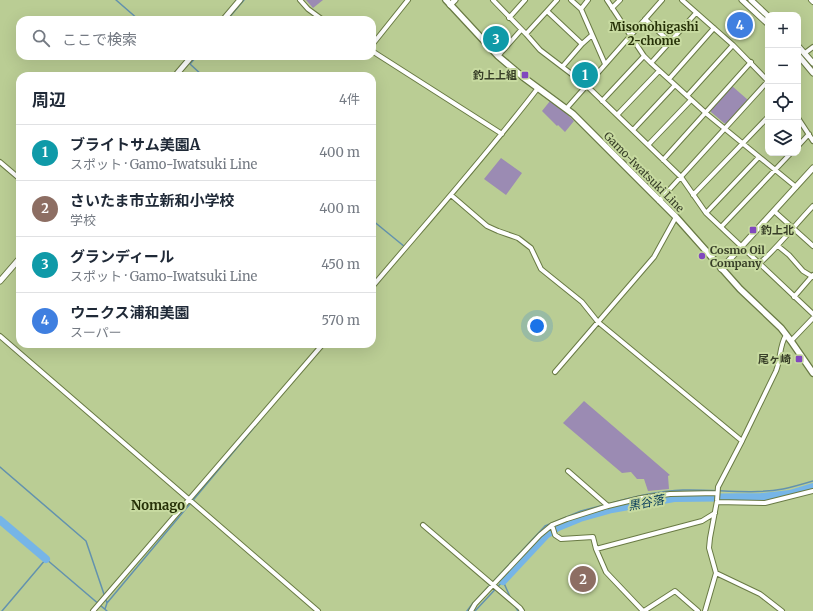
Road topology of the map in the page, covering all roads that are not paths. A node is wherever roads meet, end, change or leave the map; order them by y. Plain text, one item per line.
1 (240, 0) edge
2 (300, 0) edge
3 (408, 0) edge
4 (446, 0) edge
5 (455, 0) edge
6 (493, 0) edge
7 (525, 0) edge
8 (557, 0) edge
9 (571, 0) edge
10 (588, 0) edge
11 (607, 0) edge
12 (620, 0) edge
13 (662, 0) edge
14 (682, 0) edge
15 (742, 0) edge
16 (751, 0) edge
17 (450, 5) junction
18 (581, 8) junction
19 (612, 8) junction
20 (547, 11) junction
21 (696, 13) junction
22 (765, 13) edge
23 (226, 16) edge
24 (318, 16) edge
25 (509, 18) junction
26 (645, 19) junction
27 (765, 21) edge
28 (714, 28) junction
29 (521, 30) junction
30 (526, 34) junction
31 (592, 35) junction
32 (630, 35) junction
33 (376, 40) edge
34 (670, 42) junction
35 (582, 44) junction
36 (733, 45) junction
37 (813, 47) edge
38 (800, 48) edge
39 (805, 53) junction
40 (376, 54) edge
41 (498, 56) junction
42 (644, 56) junction
43 (801, 59) edge
44 (189, 60) edge
45 (751, 62) junction
46 (651, 63) junction
47 (813, 63) edge
48 (605, 64) junction
49 (563, 66) junction
50 (659, 71) junction
51 (178, 72) edge
52 (813, 73) edge
53 (669, 79) junction
54 (586, 85) junction
55 (675, 85) junction
56 (538, 88) junction
57 (689, 98) junction
58 (602, 101) junction
59 (566, 109) junction
60 (705, 112) junction
61 (617, 115) junction
62 (765, 120) edge
63 (799, 120) edge
64 (726, 128) junction
65 (633, 130) junction
66 (502, 134) junction
67 (809, 134) junction
68 (813, 141) edge
69 (743, 143) junction
70 (801, 143) edge
71 (648, 145) junction
72 (788, 156) edge
73 (759, 157) junction
74 (663, 160) junction
75 (0, 162) edge
76 (813, 168) edge
77 (775, 170) junction
78 (16, 176) edge
79 (681, 177) junction
80 (796, 187) junction
81 (451, 195) junction
82 (694, 195) junction
83 (660, 201) junction
84 (813, 206) edge
85 (774, 211) junction
86 (706, 213) junction
87 (676, 217) junction
88 (721, 227) junction
89 (792, 228) junction
90 (778, 246) junction
91 (813, 246) edge
92 (742, 247) junction
93 (16, 263) edge
94 (760, 263) junction
95 (722, 269) junction
96 (813, 276) edge
97 (0, 281) edge
98 (376, 282) edge
99 (794, 297) junction
100 (813, 314) edge
101 (813, 318) edge
102 (598, 322) junction
103 (786, 335) junction
104 (0, 336) edge
105 (791, 341) junction
106 (320, 348) edge
107 (555, 372) dead end
108 (813, 373) edge
109 (742, 441) junction
110 (568, 471) dead end
111 (813, 491) edge
112 (717, 494) junction
113 (188, 500) junction
114 (717, 502) junction
115 (608, 506) junction
116 (714, 513) junction
117 (423, 525) dead end
118 (552, 525) junction
119 (596, 549) junction
120 (716, 573) junction
121 (494, 585) junction
122 (93, 611) edge
123 (318, 611) edge
124 (471, 611) edge
125 (522, 611) edge
126 (643, 611) edge
127 (698, 611) edge
128 (705, 611) edge
129 (782, 611) edge

1 - 23 street
2 - 24 street
3 - 33 street
4 - 17 main road, Gamo-Iwatsuki Line
5 - 17 street
6 - 25 street
7 - 25 street
8 - 20 street
9 - 18 street
10 - 18 street
11 - 19 street
12 - 19 street
13 - 26 street
14 - 21 street
15 - 27 street
16 - 22 street
17 - 41 main road, Gamo-Iwatsuki Line
18 - 31 street
19 - 32 street
20 - 30 street
20 - 35 street
21 - 28 street
21 - 34 street
25 - 29 street
26 - 32 street
26 - 34 street
28 - 36 street
28 - 53 street
29 - 30 street
29 - 41 street
30 - 49 street
31 - 35 street
31 - 48 street
32 - 42 street
32 - 48 street
34 - 46 street
35 - 49 street
36 - 45 street
36 - 57 street
37 - 39 street
38 - 39 street
39 - 47 street
40 - 66 street
41 - 56 main road, Gamo-Iwatsuki Line
42 - 46 street
42 - 58 street
43 - 52 street
44 - 51 street
45 - 60 street
45 - 64 street
46 - 50 street
48 - 54 street
49 - 54 street
50 - 53 street
50 - 61 street
53 - 55 street
54 - 58 street
54 - 59 street
55 - 57 street
55 - 65 street
56 - 59 main road, Gamo-Iwatsuki Line
56 - 66 street
57 - 60 street
57 - 71 street
58 - 61 street
59 - 83 main road, Gamo-Iwatsuki Line
60 - 64 street
60 - 74 street
61 - 65 street
62 - 69 street
63 - 67 street
64 - 69 street
64 - 79 street
65 - 71 street
66 - 81 street
67 - 68 street
67 - 70 street
69 - 73 street
69 - 82 street
71 - 74 street
72 - 77 street
73 - 77 street
73 - 86 street
74 - 79 street
75 - 78 street
76 - 80 street
77 - 80 street
77 - 88 street
79 - 82 street
79 - 83 street
80 - 85 street
81 - 98 street
81 - 102 street
82 - 86 street
83 - 87 main road, Gamo-Iwatsuki Line
84 - 89 street
85 - 89 street
85 - 92 street
86 - 88 street
87 - 95 main road, Gamo-Iwatsuki Line
87 - 102 street
88 - 92 street
89 - 90 street
89 - 91 street
90 - 94 street
90 - 96 street
92 - 94 street
92 - 95 street
93 - 97 street
94 - 99 street
95 - 103 main road, Gamo-Iwatsuki Line
96 - 99 street
99 - 100 street
101 - 105 street
102 - 107 street
102 - 109 street
103 - 105 main road, Gamo-Iwatsuki Line
103 - 109 street
104 - 113 street
105 - 108 main road, Gamo-Iwatsuki Line
106 - 113 street
109 - 112 street
110 - 115 street
111 - 114 street
112 - 114 street
112 - 115 street
113 - 122 street
113 - 123 street
114 - 116 street
115 - 118 street
116 - 119 street
116 - 120 street
117 - 121 street
118 - 119 street
118 - 121 street
119 - 126 street
120 - 128 street
120 - 129 street
121 - 124 street
121 - 125 street
126 - 127 street

